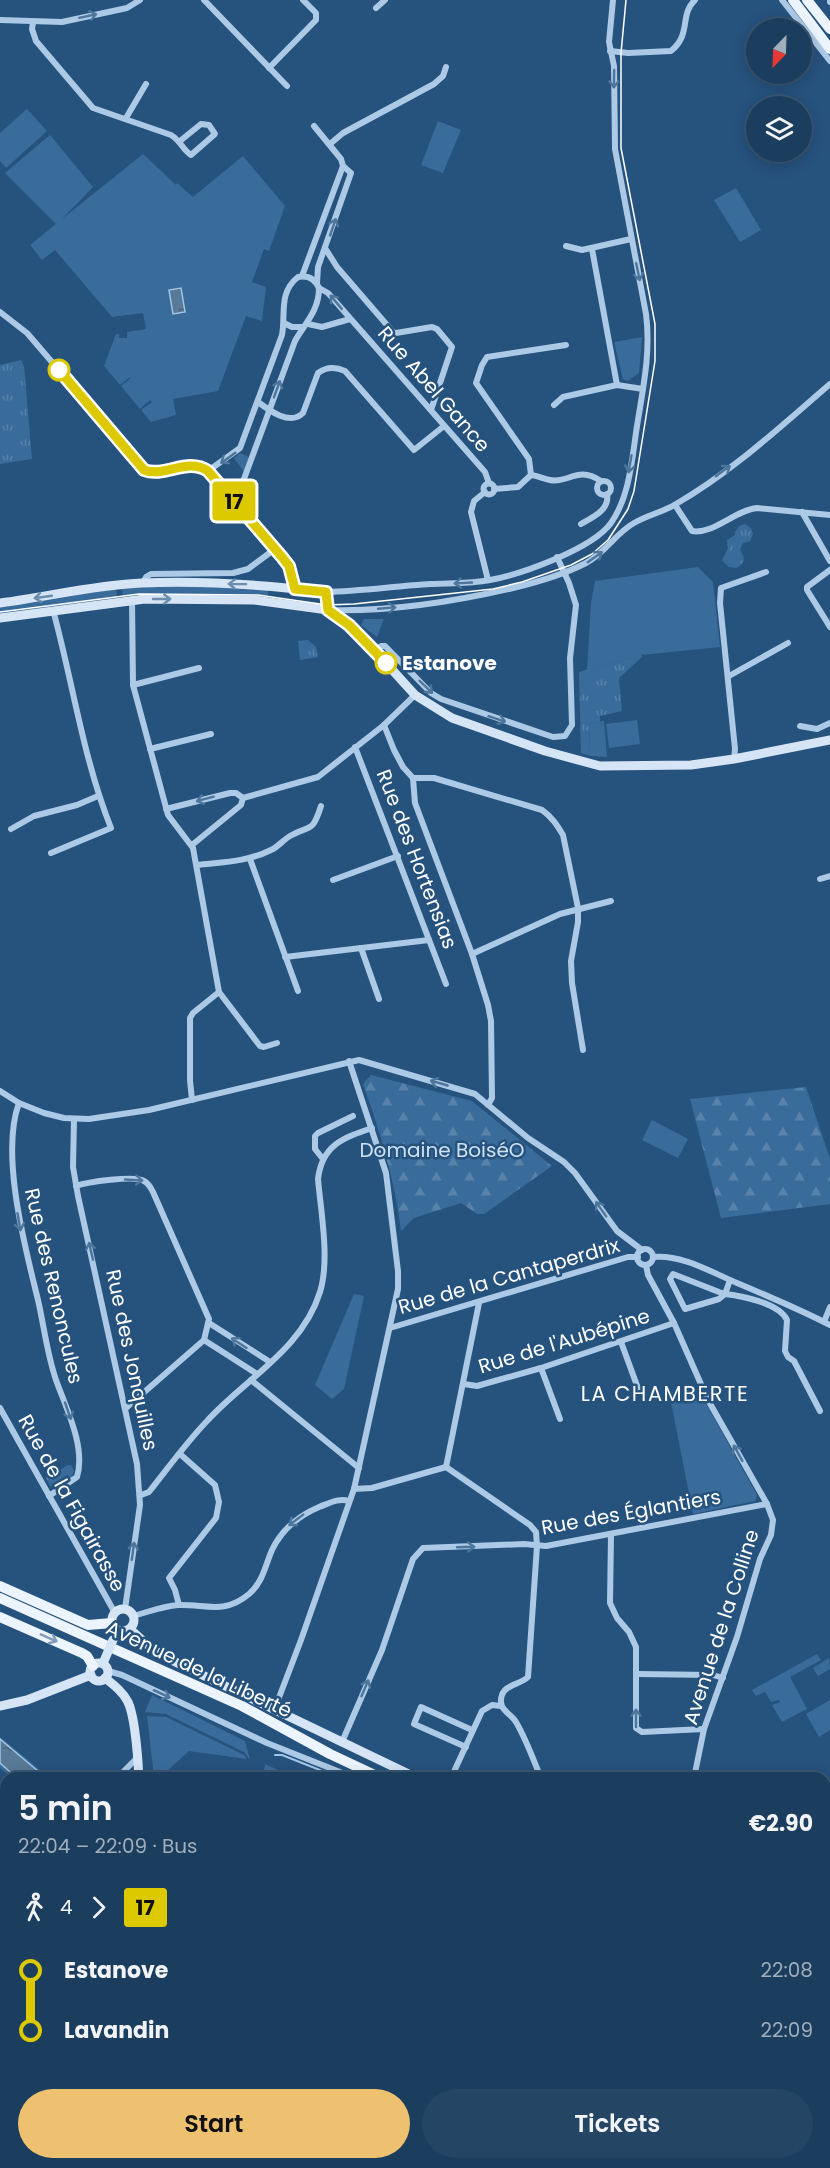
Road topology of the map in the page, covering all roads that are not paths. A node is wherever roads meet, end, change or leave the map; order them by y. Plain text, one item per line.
1 (140, 0) edge
2 (204, 0) edge
3 (303, 0) edge
4 (386, 0) edge
5 (613, 0) edge
6 (695, 0) edge
7 (782, 0) edge
8 (793, 0) edge
9 (807, 0) edge
10 (376, 8) dead end
11 (0, 20) edge
12 (33, 22) junction
13 (830, 29) edge
14 (830, 49) edge
15 (610, 51) junction
16 (830, 61) edge
17 (446, 67) dead end
18 (269, 68) junction
19 (146, 84) dead end
20 (287, 86) dead end
21 (126, 118) junction
22 (314, 126) dead end
23 (180, 141) junction
24 (330, 144) junction
25 (343, 166) junction
26 (631, 239) junction
27 (566, 246) dead end
28 (326, 248) junction
29 (592, 249) junction
30 (302, 276) junction
31 (318, 286) junction
32 (0, 312) edge
33 (350, 319) junction
34 (284, 323) junction
35 (305, 326) junction
36 (566, 345) dead end
37 (830, 384) edge
38 (617, 385) junction
39 (643, 389) junction
40 (258, 402) junction
41 (554, 405) dead end
42 (431, 410) junction
43 (270, 411) junction
44 (444, 426) junction
45 (208, 471) junction
46 (531, 475) junction
47 (489, 483) junction
48 (494, 489) junction
49 (485, 492) junction
50 (234, 501) junction
51 (675, 505) junction
52 (802, 512) junction
53 (829, 514) edge
54 (581, 524) dead end
55 (275, 549) junction
56 (557, 557) junction
57 (830, 561) edge
58 (830, 570) edge
59 (766, 572) dead end
60 (565, 573) junction
61 (488, 580) junction
62 (142, 583) junction
63 (295, 589) junction
64 (326, 592) junction
65 (132, 600) junction
66 (0, 603) edge
67 (294, 605) junction
68 (53, 610) junction
69 (328, 610) junction
70 (0, 618) edge
71 (830, 627) edge
72 (788, 643) dead end
73 (378, 649) junction
74 (199, 668) dead end
75 (729, 676) junction
76 (133, 685) junction
77 (415, 695) junction
78 (830, 723) edge
79 (384, 724) junction
80 (800, 726) dead end
81 (212, 734) dead end
82 (830, 740) edge
83 (356, 747) junction
84 (150, 749) junction
85 (734, 759) junction
86 (413, 778) junction
87 (98, 796) junction
88 (243, 798) junction
89 (321, 806) dead end
90 (166, 809) junction
91 (11, 829) dead end
92 (192, 845) junction
93 (51, 853) dead end
94 (398, 856) junction
95 (250, 860) junction
96 (197, 865) junction
97 (830, 876) edge
98 (820, 879) dead end
99 (333, 880) dead end
100 (612, 901) dead end
101 (578, 908) junction
102 (429, 940) junction
103 (361, 948) junction
104 (472, 954) junction
105 (285, 957) junction
106 (447, 984) dead end
107 (298, 991) dead end
108 (219, 992) junction
109 (379, 999) dead end
110 (278, 1043) dead end
111 (583, 1050) dead end
112 (349, 1061) junction
113 (0, 1091) edge
114 (192, 1100) junction
115 (19, 1103) junction
116 (488, 1105) junction
117 (353, 1116) dead end
118 (74, 1119) junction
119 (372, 1128) junction
120 (323, 1159) junction
121 (76, 1185) junction
122 (642, 1250) junction
123 (638, 1257) junction
124 (653, 1257) junction
125 (646, 1264) junction
126 (730, 1280) junction
127 (725, 1294) junction
128 (479, 1303) junction
129 (830, 1307) edge
130 (209, 1323) junction
131 (674, 1323) junction
132 (827, 1323) edge
133 (390, 1328) junction
134 (204, 1340) junction
135 (621, 1342) junction
136 (270, 1362) junction
137 (541, 1368) junction
138 (257, 1374) junction
139 (251, 1380) junction
140 (464, 1384) junction
141 (639, 1391) dead end
142 (0, 1408) edge
143 (126, 1408) junction
144 (820, 1412) dead end
145 (560, 1419) dead end
146 (180, 1454) junction
147 (446, 1467) junction
148 (359, 1468) junction
149 (354, 1488) junction
150 (141, 1495) junction
151 (49, 1496) junction
152 (350, 1501) junction
153 (767, 1504) junction
154 (612, 1535) junction
155 (537, 1546) junction
156 (0, 1586) edge
157 (0, 1598) edge
158 (179, 1605) junction
159 (125, 1609) junction
160 (133, 1616) junction
161 (0, 1617) edge
162 (115, 1622) junction
163 (130, 1629) junction
164 (100, 1669) junction
165 (637, 1674) junction
166 (723, 1678) junction
167 (0, 1706) edge
168 (501, 1706) junction
169 (275, 1708) junction
170 (704, 1729) junction
171 (472, 1730) junction
172 (342, 1742) junction
173 (466, 1747) junction
174 (138, 1757) junction
175 (122, 1772) edge
176 (139, 1772) edge
177 (340, 1772) edge
178 (368, 1772) edge
179 (404, 1772) edge
180 (454, 1772) edge
181 (538, 1772) edge
182 (695, 1772) edge

12 -> 1 street
2 - 18 street
3 - 18 street
4 - 10 street
5 - 15 street
6 - 15 street
7 - 16 street
8 - 14 main road
9 - 13 main road
11 - 12 street
12 - 21 street
15 -> 26 street
17 - 24 street
18 - 20 street
19 - 21 street
21 - 23 street
22 - 24 street
23 - 23 street
24 - 25 street
28 -> 25 street
25 - 30 street
26 - 29 street
26 -> 39 street
27 - 29 street
28 - 31 street
28 - 42 street
29 - 38 street
30 - 31 street
30 - 34 street
33 -> 31 street, Rue Abel Gance
31 - 35 street
32 - 45 street
33 - 35 street, Rue Abel Gance
33 - 42 street, Rue Abel Gance
34 - 35 street
34 - 40 street
43 -> 35 street
36 - 46 street
51 -> 37 street
38 - 39 street
38 - 41 street
39 -> 56 street
40 - 43 street
40 -> 45 street
42 - 44 street, Rue Abel Gance
43 - 44 street
43 - 50 street
44 - 47 street, Rue Abel Gance
45 - 50 street
46 - 48 street
46 - 54 street
47 - 48 street, Rue Abel Gance
47 - 49 street, Rue Abel Gance
48 - 49 street
49 - 61 street, Rue Abel Gance
50 - 55 street
51 - 52 street
60 -> 51 street
52 - 53 street
52 - 57 street
55 - 62 street
55 - 63 street
56 - 60 street
56 - 61 street
58 - 71 street
59 - 75 street
69 -> 60 street
73 -> 60 street
61 -> 64 street
63 -> 62 street
62 -> 66 street
63 - 64 street
63 - 67 street
64 - 69 street
65 -> 67 street
65 - 68 street
65 - 76 street
67 - 69 street
68 - 70 street
68 - 87 street
69 - 73 street
72 - 75 street
73 - 77 street
74 - 76 street
75 - 85 street
76 - 84 street
77 - 79 street
77 - 85 street
78 - 80 street
79 - 83 street
79 - 86 street
81 - 84 street
82 - 85 street
83 - 88 street
83 - 94 street, Rue des Hortensias
84 - 90 street
86 - 101 street
86 - 104 street
87 - 91 street
87 - 93 street
88 -> 90 street
88 - 92 street
89 - 95 street
90 - 92 street
92 - 96 street
94 - 99 street
94 - 102 street, Rue des Hortensias
95 - 96 street
95 - 105 street
96 - 108 street
97 - 98 street
100 - 101 street
101 - 104 street
101 - 111 street
102 - 103 street
102 - 106 street, Rue des Hortensias
103 - 105 street
103 - 109 street
104 - 116 street
105 - 107 street
108 - 110 street
108 - 114 street
112 - 114 street
116 -> 112 street
112 - 119 street
113 - 115 street
114 - 118 street
115 - 118 street
115 -> 151 street, Rue des Renoncules
122 -> 116 street
117 - 120 street
118 - 121 street, Rue des Jonquilles
119 - 120 street
119 - 133 street
120 - 136 street
121 -> 130 street
143 -> 121 street, Rue des Jonquilles
122 - 123 street
122 - 124 street
123 - 125 street
123 - 128 street, Rue de la Cantaperdrix
124 - 125 street
124 - 126 street
125 - 131 street, Avenue de la Colline
126 - 127 street
126 - 132 street
127 - 127 street
127 - 144 street
128 - 133 street, Rue de la Cantaperdrix
128 - 140 street
129 - 132 street
130 - 134 street
136 -> 130 street
131 - 135 street, Rue de l'Aubépine
153 -> 131 street, Avenue de la Colline
133 - 148 street
134 - 138 street
134 - 143 street
135 - 137 street, Rue de l'Aubépine
135 - 141 street
136 - 138 street
137 - 140 street, Rue de l'Aubépine
137 - 145 street
138 - 139 street
139 - 146 street
139 - 148 street
140 - 147 street
142 - 151 street, Rue de la Figairasse
143 - 150 street, Rue des Jonquilles
146 - 150 street
146 - 158 street
147 - 149 street
147 - 155 street
148 - 149 street
149 - 152 street
159 -> 150 street, Rue des Jonquilles
151 - 162 street, Rue de la Figairasse
152 -> 158 street
152 - 169 street
153 - 154 street, Rue des Églantiers
153 - 166 street, Avenue de la Colline
154 - 155 street, Rue des Églantiers
154 - 165 street
155 - 168 street
172 -> 155 street, Rue des Églantiers
156 - 162 main road
157 - 178 main road, Avenue de la Liberté
158 - 160 street
159 - 160 street
159 - 162 street
160 - 163 street
161 -> 164 main road
162 - 163 street
162 - 164 street, bridge
163 - 169 street
164 - 167 street
164 - 174 street
164 -> 177 street
165 - 166 street
170 -> 165 street
166 - 170 street, Avenue de la Colline
168 - 171 street
168 - 181 street
169 - 172 street
170 - 182 street, Avenue de la Colline
171 - 173 street
171 - 173 street
172 - 179 street
173 - 180 street
174 - 175 street
174 - 176 street

